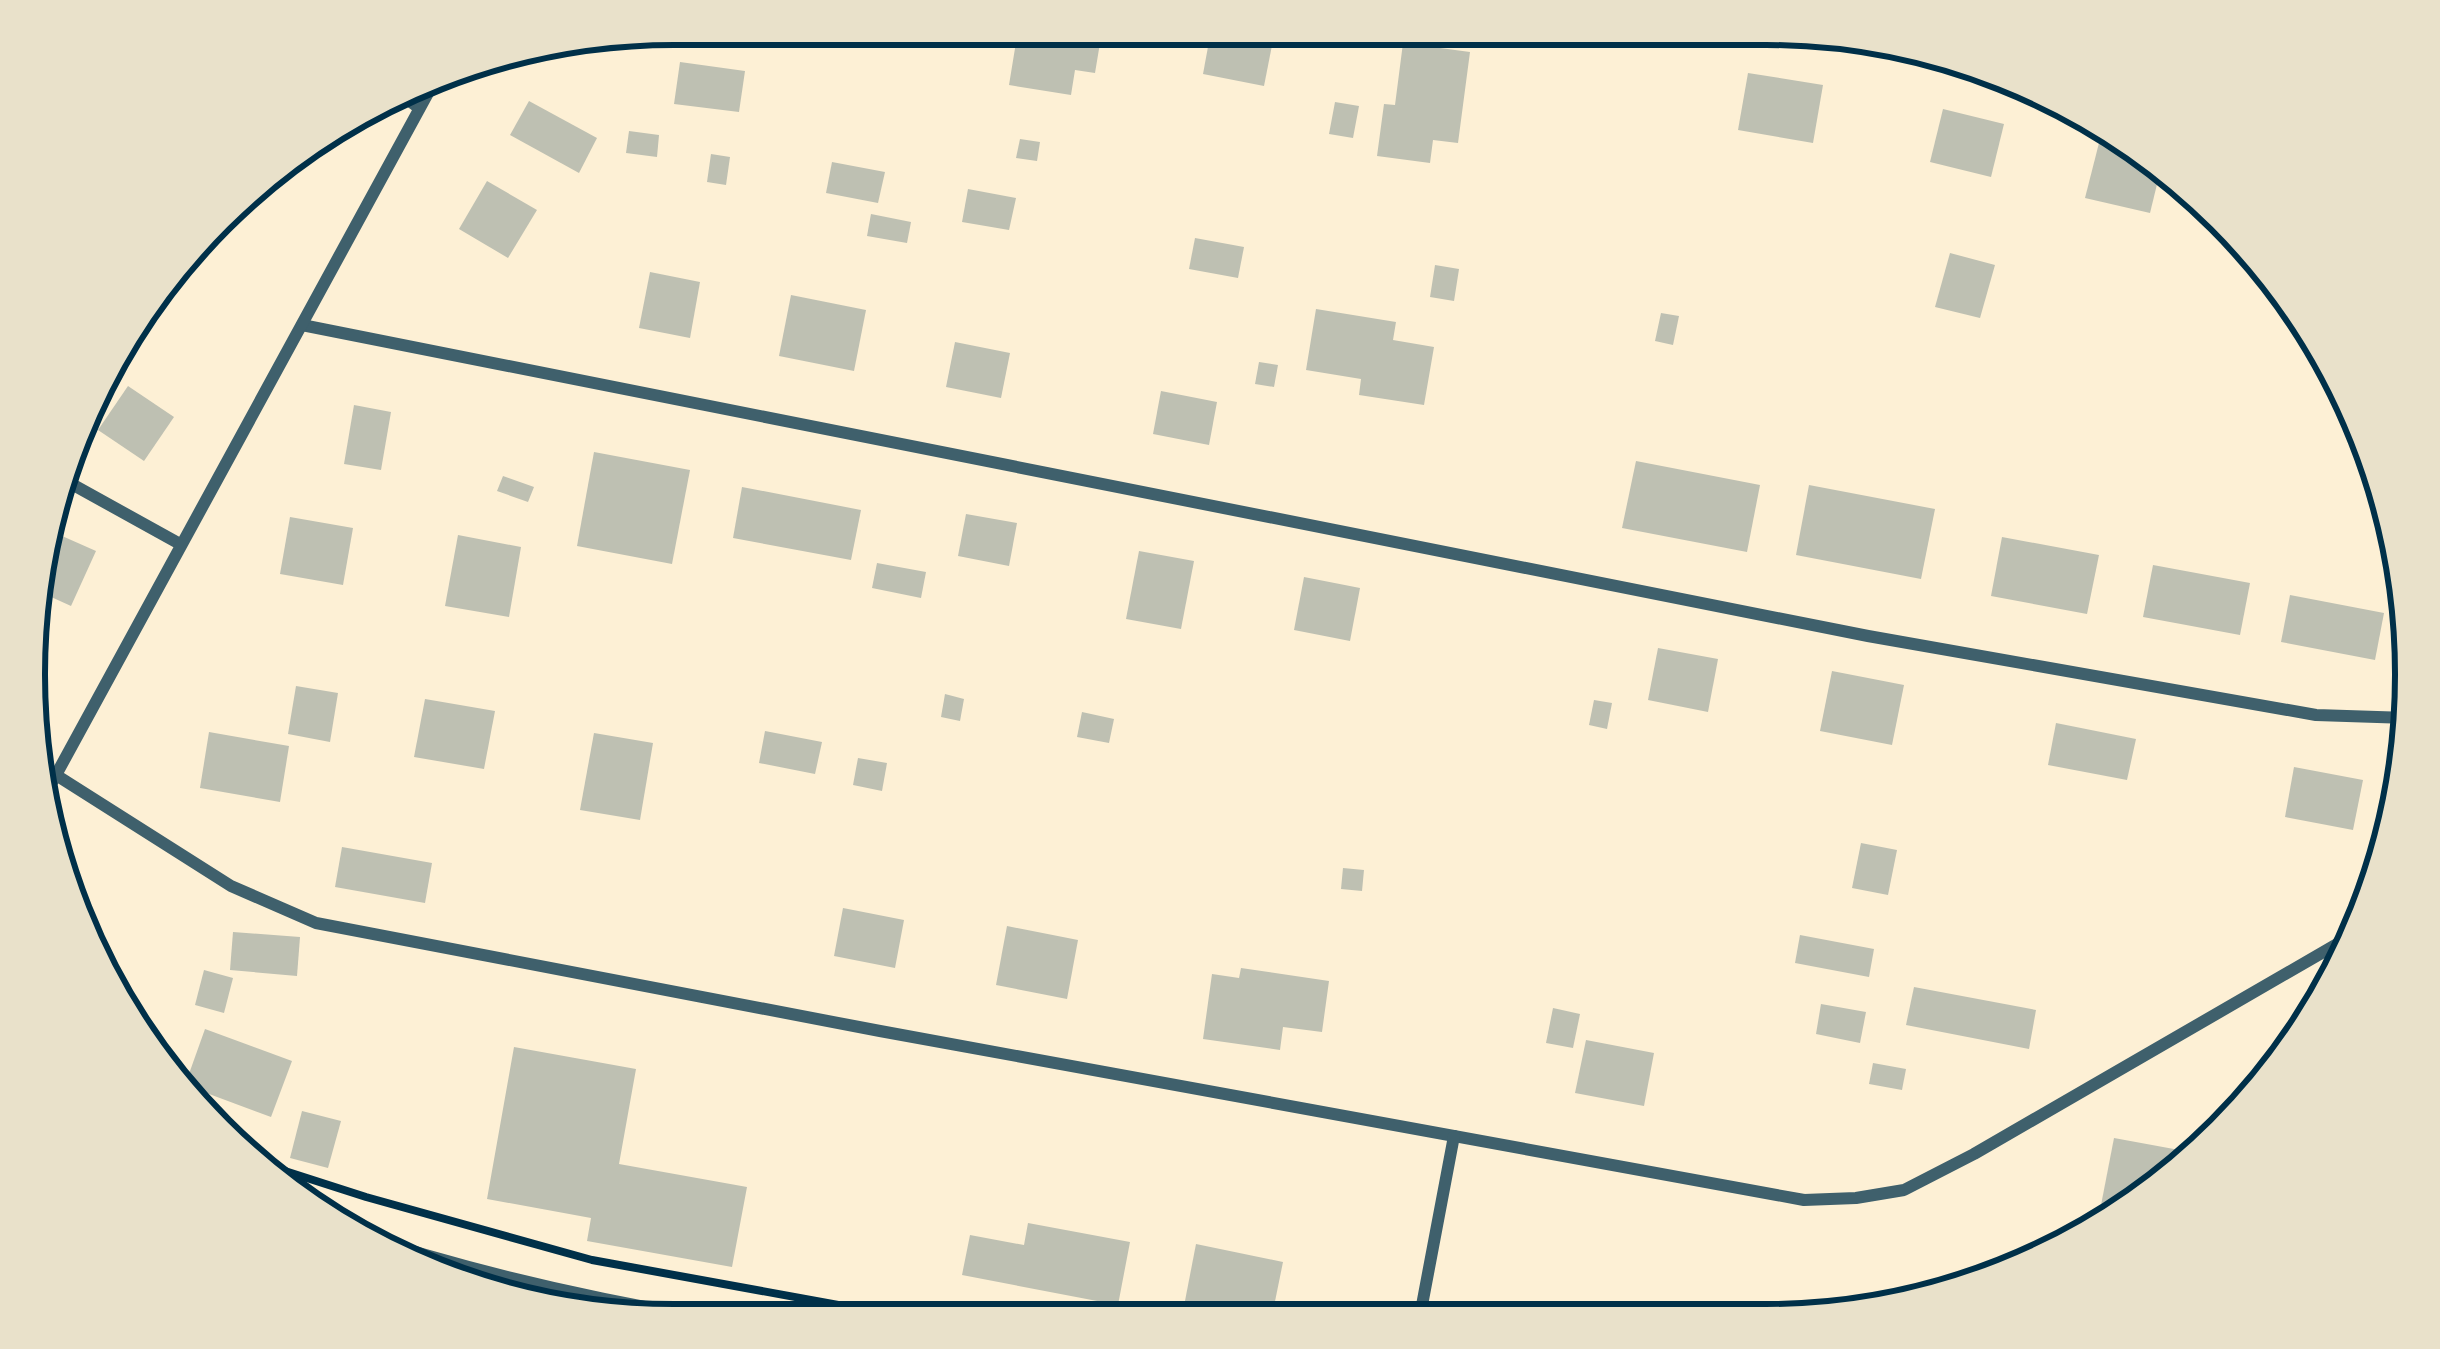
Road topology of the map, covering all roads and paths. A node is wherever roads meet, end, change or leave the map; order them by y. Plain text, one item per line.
1 (425, 97) edge
2 (412, 103) edge
3 (419, 108) junction
4 (302, 325) junction
5 (74, 485) edge
6 (180, 544) junction
7 (2394, 718) edge
8 (56, 775) junction
9 (54, 779) edge
10 (2333, 946) edge
11 (1454, 1136) junction
12 (289, 1172) edge
13 (833, 1304) edge
14 (1422, 1304) edge

1 - 3 street
2 - 3 street
3 - 4 street
4 - 6 street
4 - 7 street
5 - 6 street
6 - 8 street
8 - 9 street
8 - 11 street
10 - 11 street
11 - 14 street
12 - 13 path

